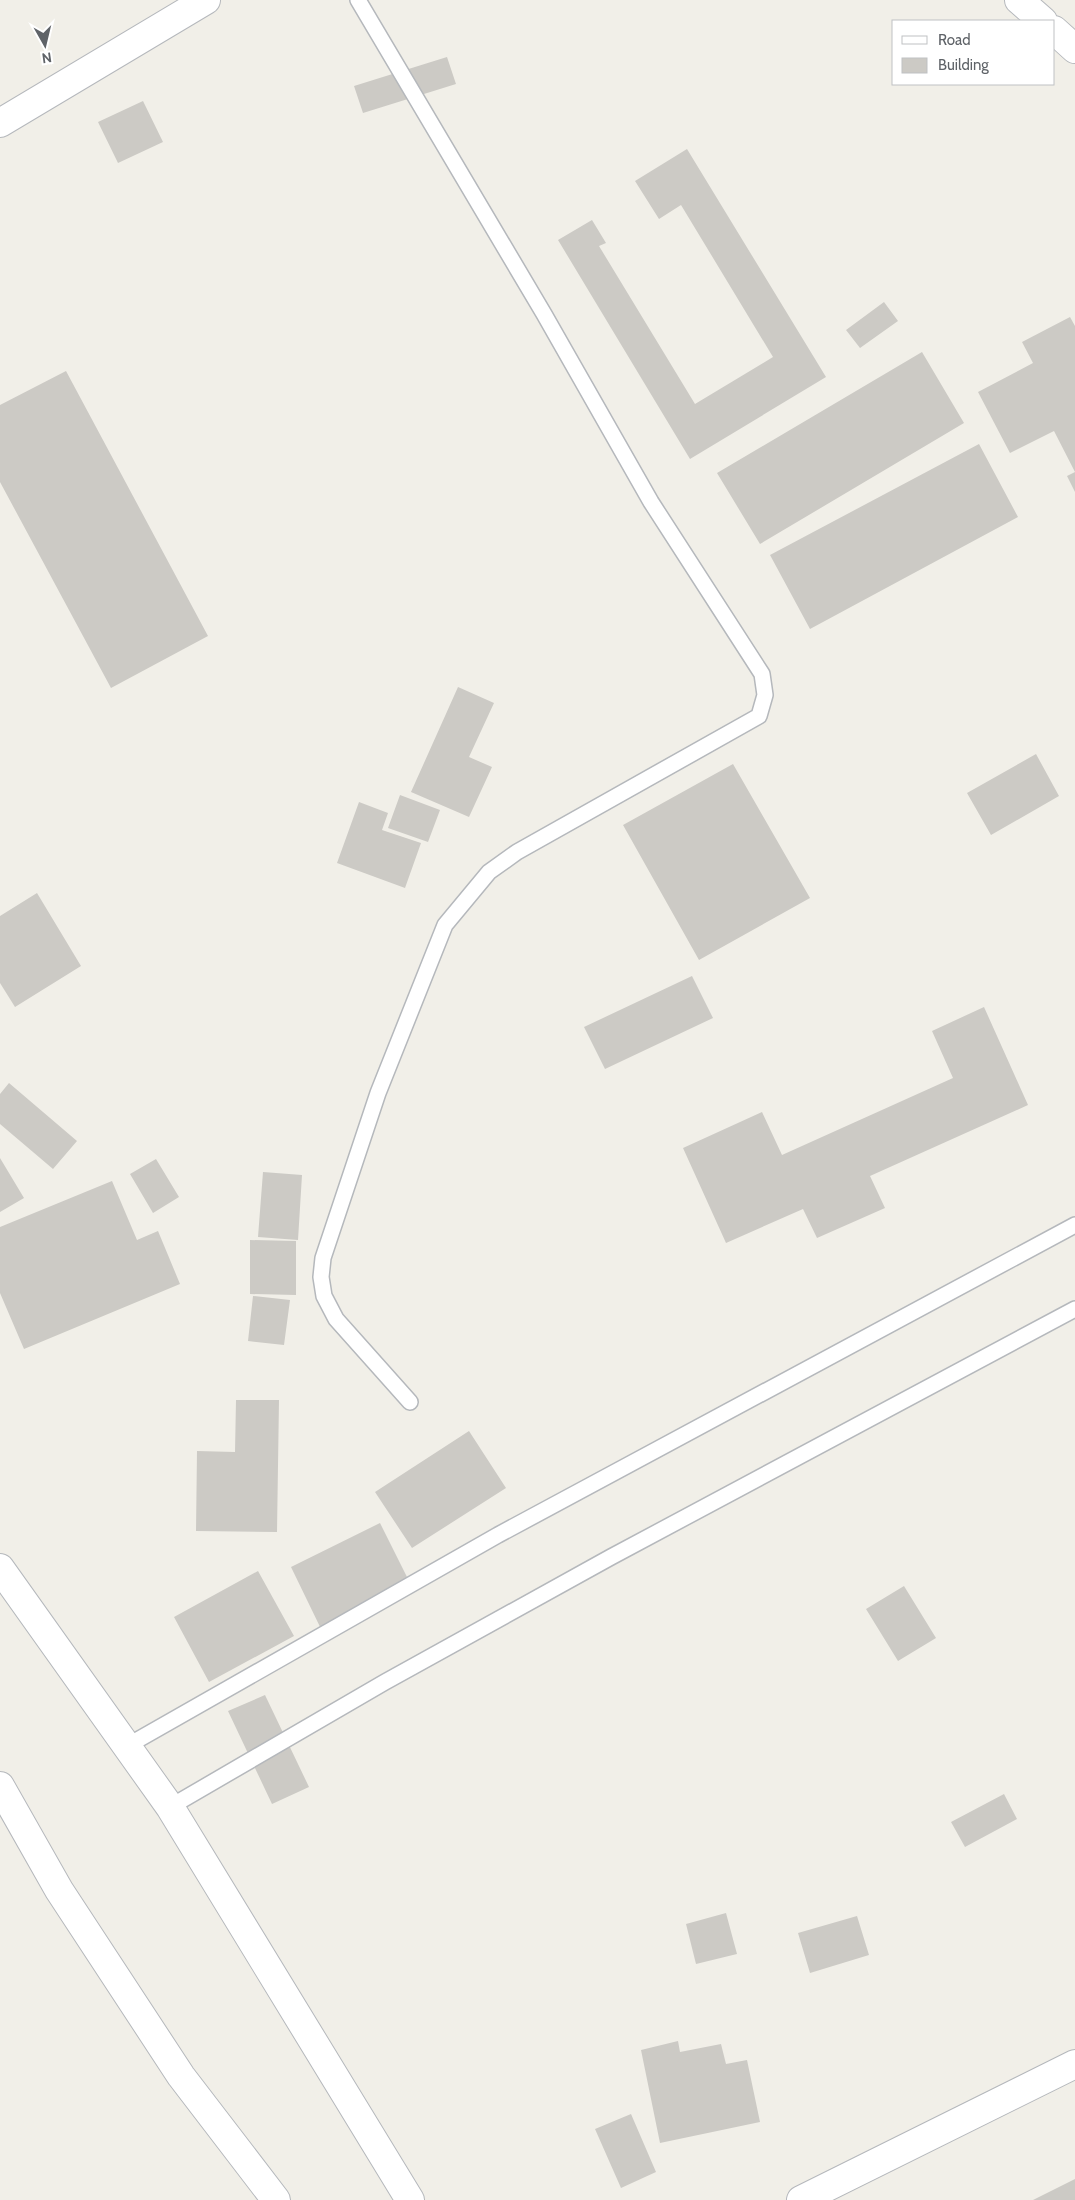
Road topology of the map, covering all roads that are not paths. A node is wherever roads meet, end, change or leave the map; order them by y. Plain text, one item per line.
1 (206, 0) edge
2 (358, 0) edge
3 (1019, 0) edge
4 (1043, 20) edge
5 (1055, 31) edge
6 (1075, 49) edge
7 (0, 123) edge
8 (1075, 1225) edge
9 (1075, 1308) edge
10 (410, 1402) dead end
11 (0, 1568) edge
12 (127, 1746) junction
13 (0, 1786) edge
14 (170, 1807) junction
15 (1075, 2064) edge
16 (276, 2200) edge
17 (410, 2200) edge
18 (801, 2200) edge

1 - 7 street
2 - 10 lane
3 - 4 street
5 - 6 street
8 - 12 lane
9 - 14 lane
11 - 12 street
12 - 14 street
13 - 16 street
14 - 17 street
15 - 18 street

